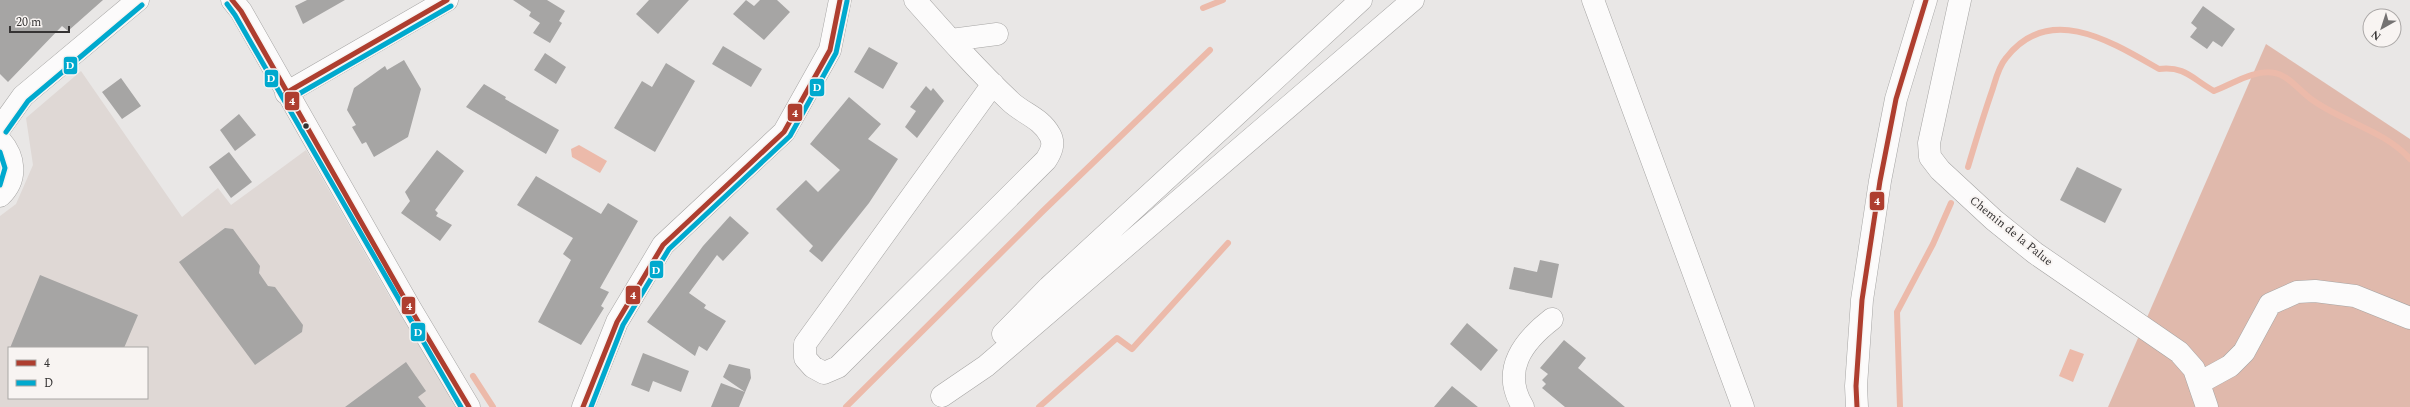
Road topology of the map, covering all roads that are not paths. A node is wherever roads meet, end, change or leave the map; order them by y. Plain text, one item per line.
1 (138, 0) edge
2 (232, 0) edge
3 (448, 0) edge
4 (840, 0) edge
5 (915, 0) edge
6 (1361, 0) edge
7 (1413, 0) edge
8 (1593, 0) edge
9 (1926, 0) edge
10 (1960, 0) edge
11 (997, 34) dead end
12 (951, 40) junction
13 (993, 84) junction
14 (286, 93) junction
15 (0, 128) edge
16 (0, 140) edge
17 (0, 196) edge
18 (2410, 318) edge
19 (1552, 319) dead end
20 (2199, 383) junction
21 (935, 402) edge
22 (469, 407) edge
23 (583, 407) edge
24 (1523, 407) edge
25 (1742, 407) edge
26 (1857, 407) edge
27 (2207, 407) edge

1 - 15 street
2 - 14 street
3 - 14 street
4 - 23 street
5 - 12 street
6 - 21 street
7 - 21 street
8 - 25 street
9 - 26 street
10 - 20 street, Chemin de la Palue
11 - 12 street
12 - 13 street
13 - 13 street
14 - 22 street
16 - 17 street
18 - 20 street
19 - 24 street
20 - 27 street, Chemin de la Palue

